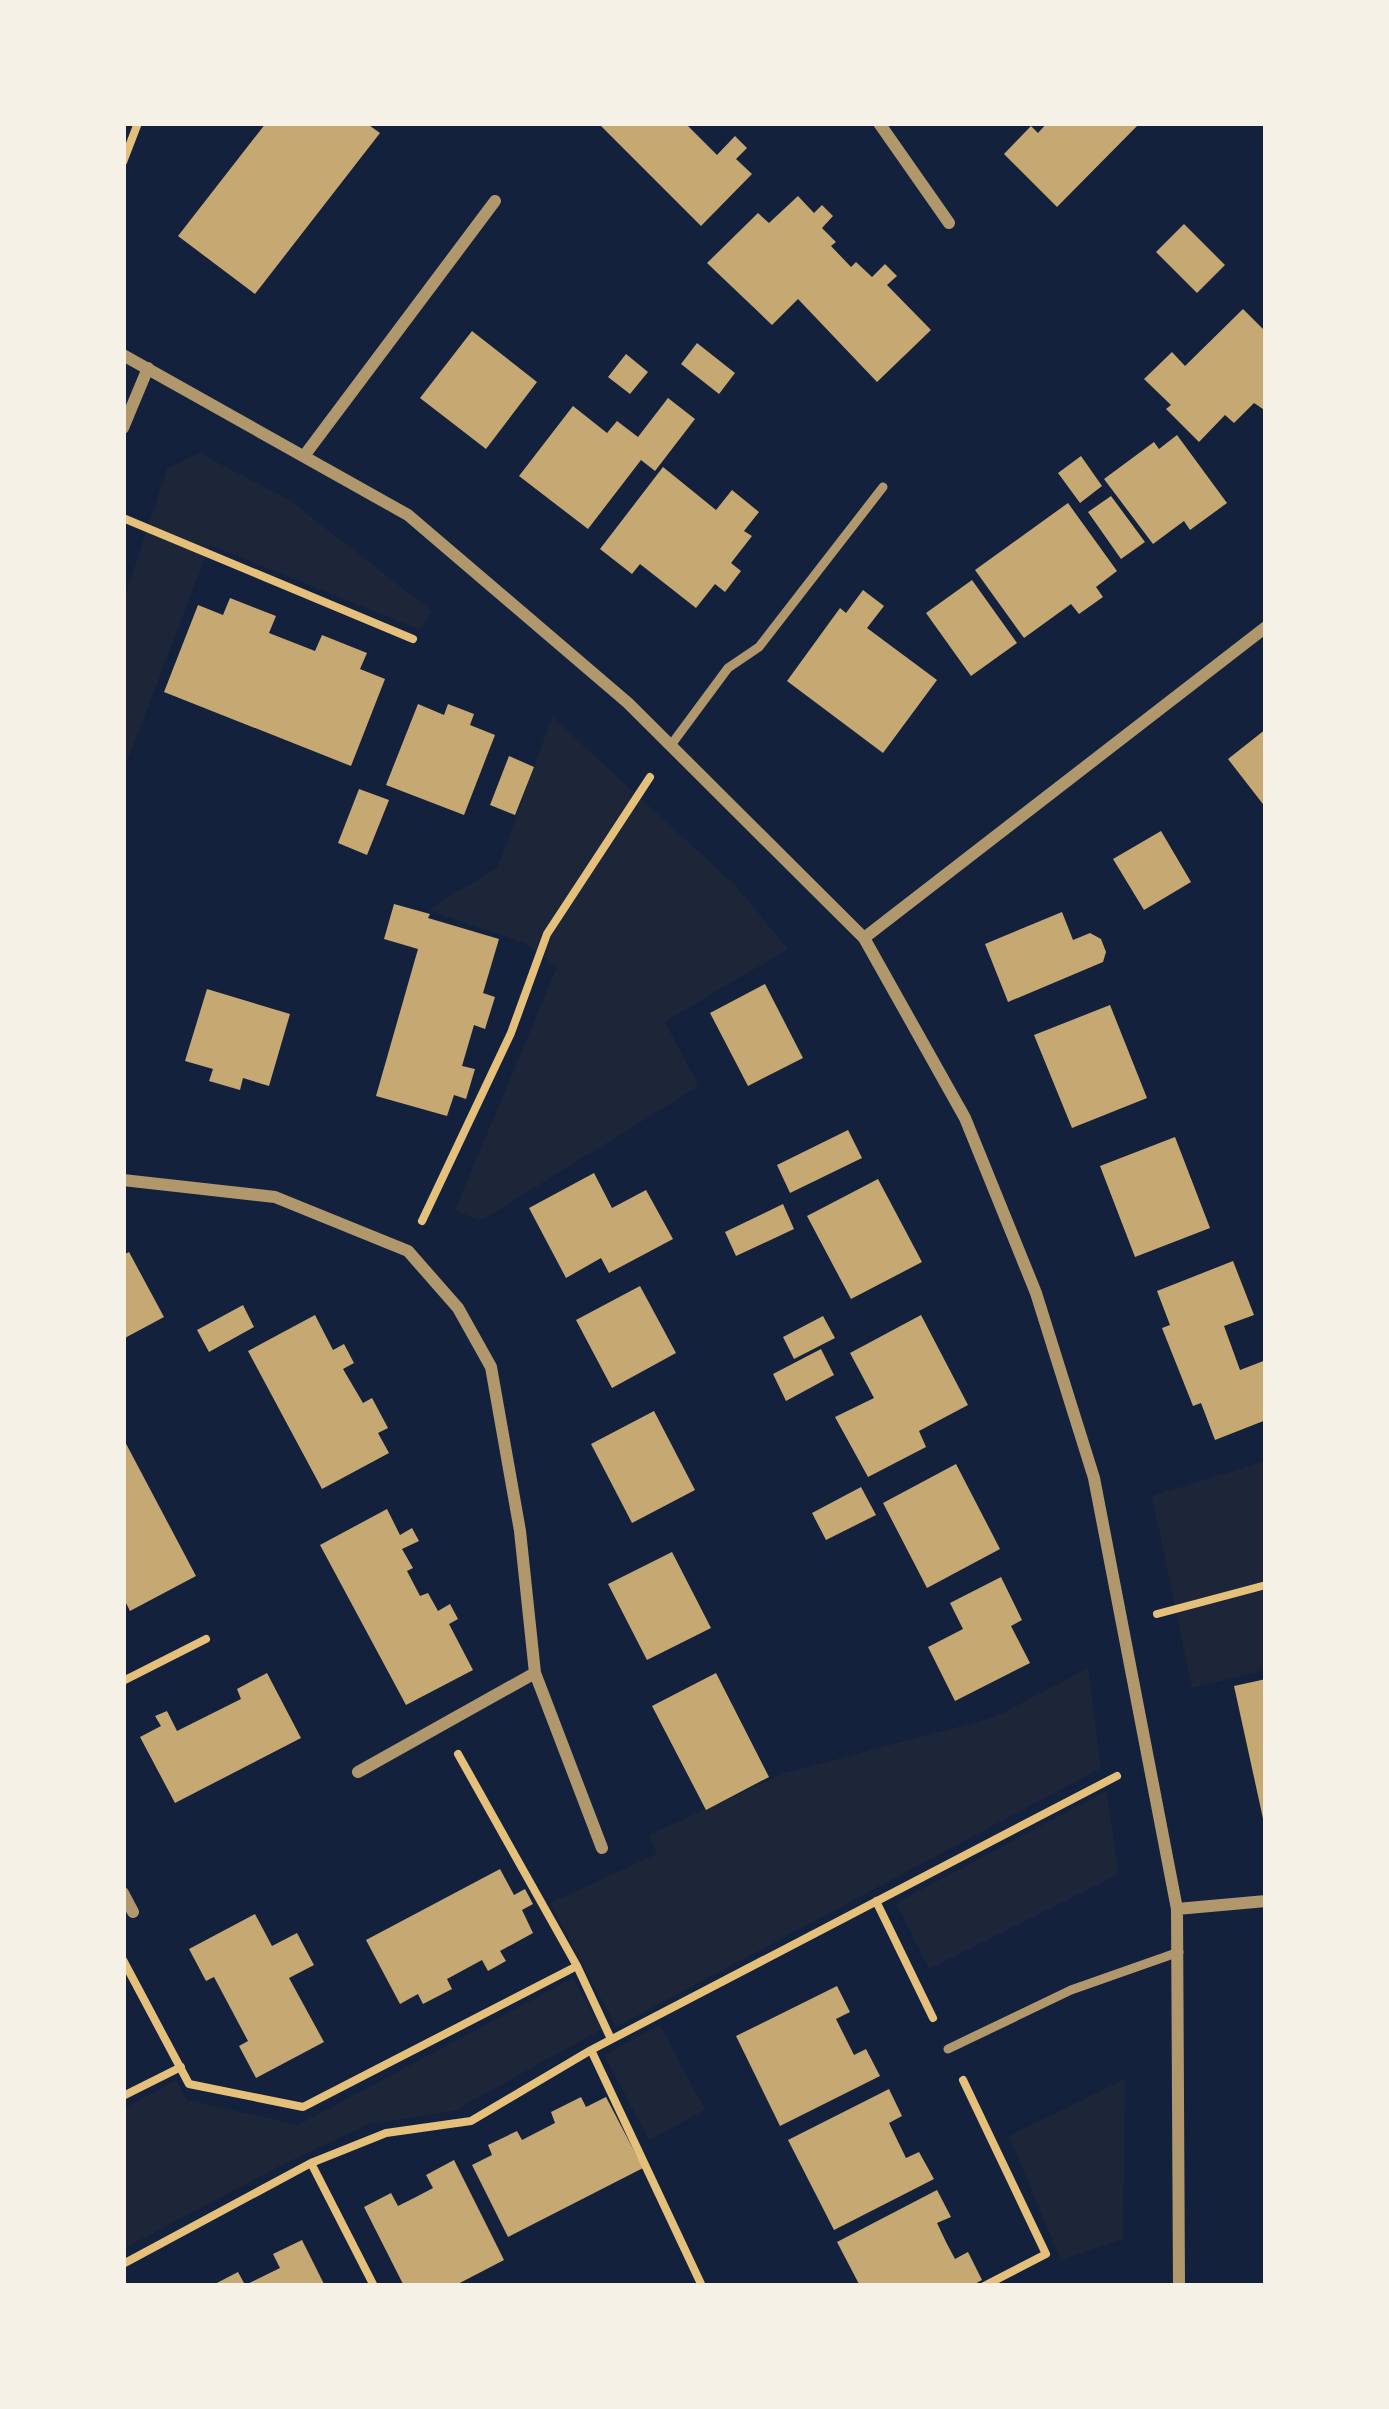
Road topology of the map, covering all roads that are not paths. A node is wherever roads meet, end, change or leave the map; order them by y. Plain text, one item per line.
1 (879, 123) edge
2 (495, 201) dead end
3 (949, 223) dead end
4 (123, 356) edge
5 (148, 368) junction
6 (123, 428) edge
7 (304, 456) junction
8 (883, 487) dead end
9 (1266, 627) edge
10 (670, 745) junction
11 (864, 938) junction
12 (123, 1180) edge
13 (535, 1673) junction
14 (358, 1772) dead end
15 (602, 1848) dead end
16 (123, 1893) edge
17 (1266, 1900) edge
18 (1177, 1910) junction
19 (133, 1912) dead end
20 (1180, 1952) junction
21 (948, 2049) road end
22 (1179, 2286) edge

1 - 3 street
2 - 7 street
4 - 5 street
5 - 6 street
5 - 7 street
7 - 10 street
8 - 10 lane
9 - 11 street
10 - 11 street
11 - 18 street
12 - 13 street
13 - 14 street
13 - 15 street
16 - 19 street
17 - 18 street
18 - 20 street
20 - 21 lane
20 - 22 street

